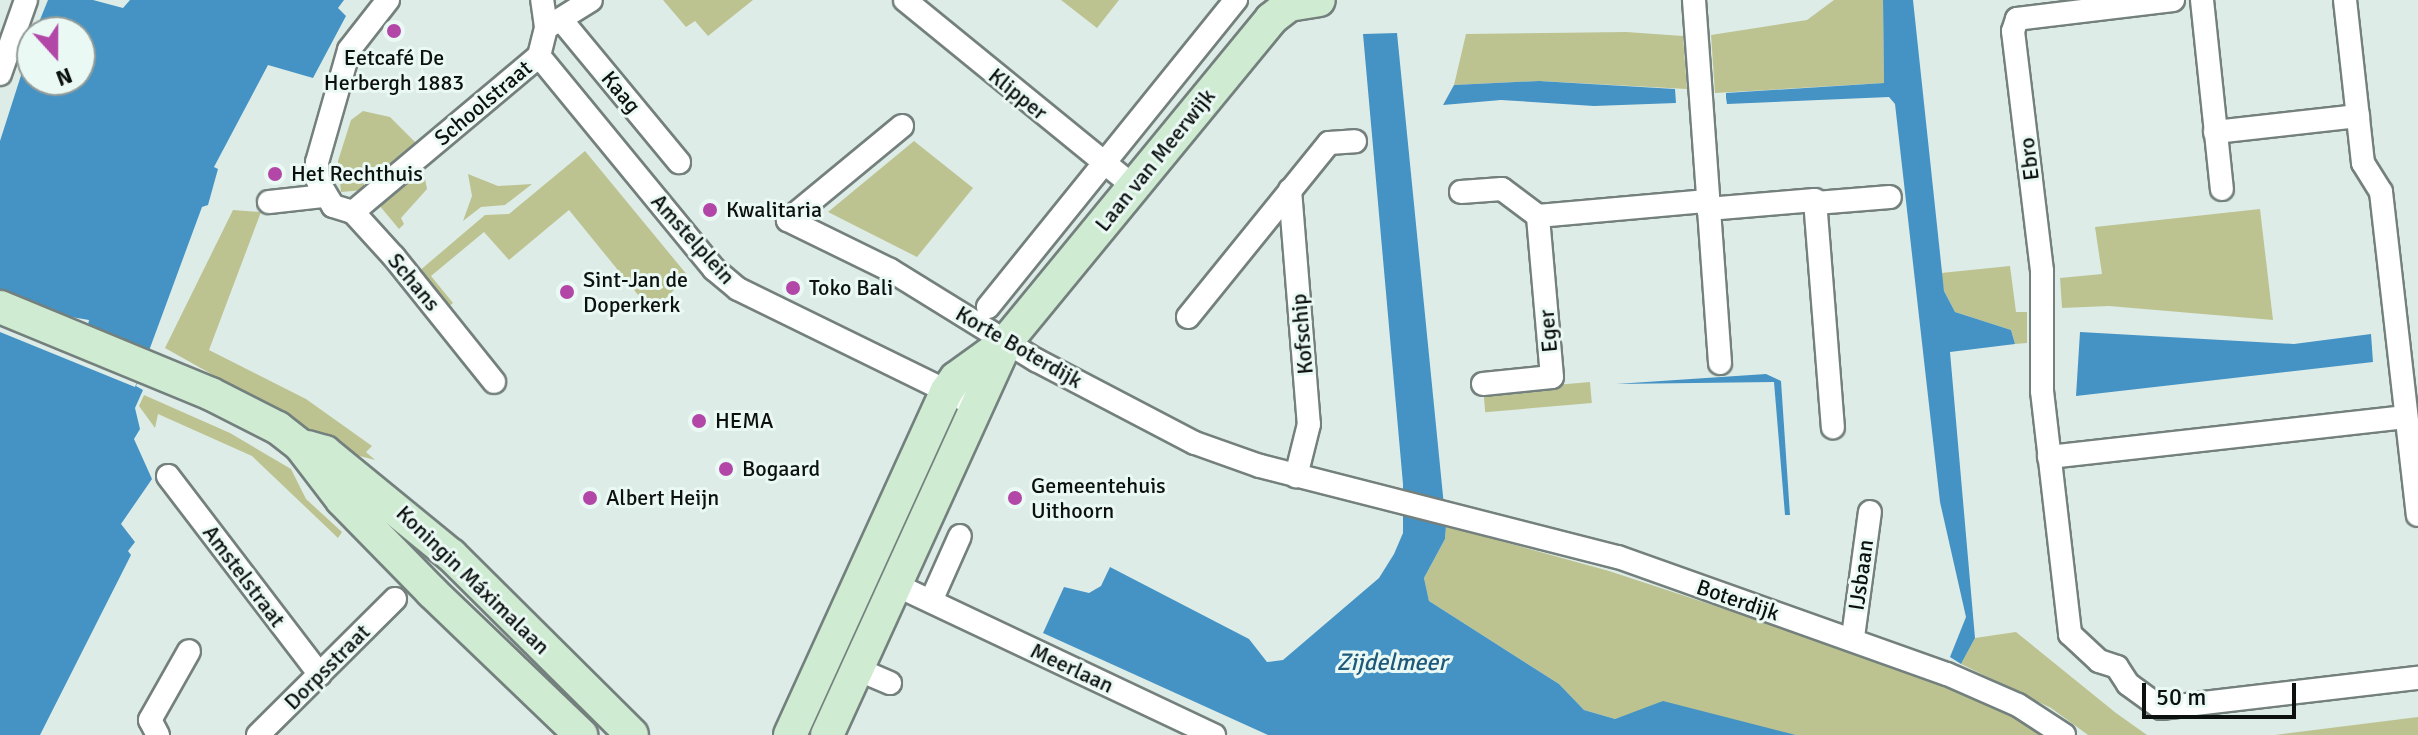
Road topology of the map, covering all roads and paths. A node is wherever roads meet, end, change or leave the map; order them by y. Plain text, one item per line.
1 (26, 0) edge
2 (388, 0) edge
3 (542, 0) edge
4 (591, 0) edge
5 (905, 0) edge
6 (1236, 0) edge
7 (1319, 0) edge
8 (1694, 0) edge
9 (2173, 0) edge
10 (2202, 0) edge
11 (2345, 0) edge
12 (555, 24) junction
13 (539, 56) junction
14 (0, 74) edge
15 (2358, 116) junction
16 (902, 126) dead end
17 (2215, 132) junction
18 (1355, 141) dead end
19 (679, 162) dead end
20 (1104, 163) junction
21 (1134, 187) junction
22 (2222, 189) dead end
23 (1290, 190) junction
24 (1461, 192) dead end
25 (323, 196) junction
26 (1890, 197) dead end
27 (269, 202) dead end
28 (1816, 203) junction
29 (1708, 205) junction
30 (353, 212) junction
31 (1538, 216) junction
32 (988, 307) dead end
33 (10, 311) edge
34 (1188, 317) dead end
35 (1006, 342) junction
36 (1720, 363) dead end
37 (494, 382) dead end
38 (1483, 384) dead end
39 (946, 392) junction
40 (979, 407) junction
41 (2406, 417) junction
42 (1833, 427) dead end
43 (300, 445) junction
44 (2049, 457) junction
45 (168, 476) dead end
46 (1296, 476) junction
47 (1398, 502) joint
48 (1870, 512) dead end
49 (2418, 515) edge
50 (960, 536) dead end
51 (896, 585) junction
52 (395, 599) dead end
53 (931, 601) junction
54 (1853, 637) junction
55 (189, 651) dead end
56 (857, 669) junction
57 (320, 675) junction
58 (2418, 678) edge
59 (890, 683) dead end
60 (158, 735) edge
61 (258, 735) edge
62 (581, 735) edge
63 (632, 735) edge
64 (790, 735) edge
65 (827, 735) edge
66 (1214, 735) edge
67 (2064, 735) edge

1 - 14 street
2 - 25 street
3 - 12 street
4 - 12 street
5 - 20 street, Klipper
6 - 20 street, Laan van Meerwijk
7 - 21 street, Laan van Meerwijk
8 - 29 street
9 - 44 street, Ebro
10 - 17 street
11 - 15 street
12 - 13 street
12 - 19 street, Kaag
13 - 30 street, Schoolstraat
13 - 39 street, Amstelplein
15 - 17 street
15 - 41 street
16 - 35 street, Korte Boterdijk
17 - 22 street
18 - 23 street
20 - 21 street, Klipper
20 - 32 street, Laan van Meerwijk
21 - 35 street, Laan van Meerwijk
23 - 34 street
23 - 46 street, Kofschip
24 - 31 street
25 - 27 street
25 - 30 street, Schans
26 - 28 street
28 - 29 street
28 - 42 street
29 - 31 street
29 - 36 street
30 - 37 street, Schans
31 - 38 street, Eger
33 - 43 street, Koningin Máximalaan
35 - 39 street, Laan van Meerwijk
35 - 40 street, Laan van Meerwijk
35 - 46 street, Korte Boterdijk
39 - 40 street, Amstelplein
39 - 64 street, Laan van Meerwijk
40 - 51 street, Laan van Meerwijk
41 - 44 street
41 - 49 street
43 - 62 street, Koningin Máximalaan
43 - 63 street, Koningin Máximalaan
44 - 58 street, Ebro
45 - 57 street, Amstelstraat
46 - 47 street, Korte Boterdijk
47 - 54 street, Boterdijk
48 - 54 street, IJsbaan
50 - 53 street
51 - 53 street
51 - 56 street, Laan van Meerwijk
52 - 57 street, Dorpsstraat
53 - 66 street, Meerlaan
54 - 67 street, Boterdijk
55 - 60 street
56 - 59 street
56 - 65 street, Laan van Meerwijk
57 - 61 street, Dorpsstraat

